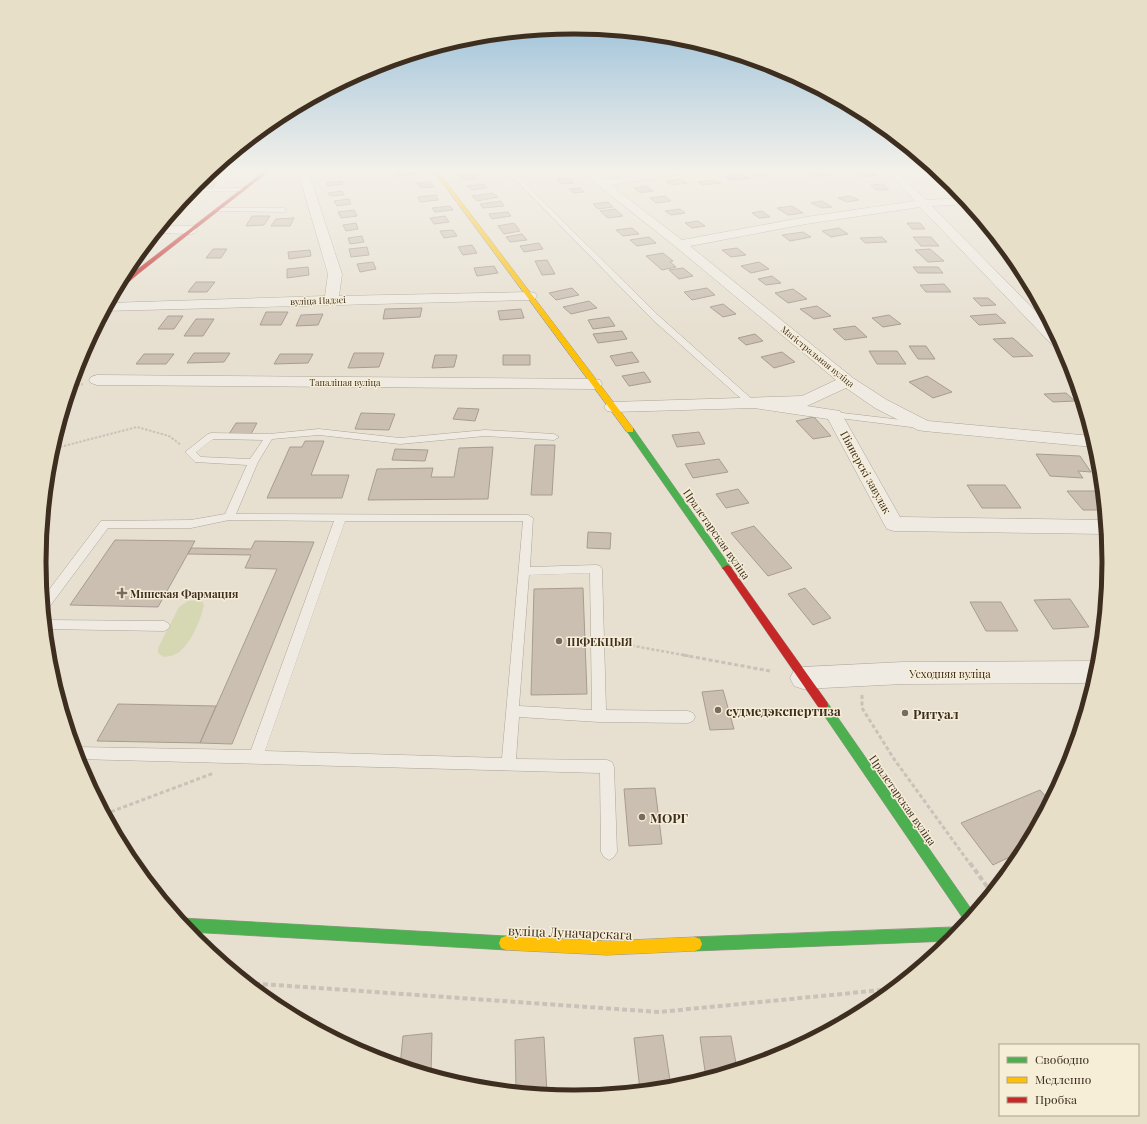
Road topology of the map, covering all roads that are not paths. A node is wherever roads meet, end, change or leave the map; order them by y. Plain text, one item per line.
1 (200, 223) edge
2 (319, 223) edge
3 (475, 223) edge
4 (561, 223) edge
5 (654, 223) edge
6 (789, 223) edge
7 (944, 223) edge
8 (164, 230) edge
9 (191, 230) junction
10 (680, 244) junction
11 (133, 271) edge
12 (530, 296) junction
13 (331, 300) junction
14 (111, 307) edge
15 (1050, 334) edge
16 (97, 380) dead end
17 (847, 381) junction
18 (594, 384) junction
19 (750, 402) junction
20 (613, 407) junction
21 (834, 415) junction
22 (924, 426) junction
23 (269, 437) junction
24 (554, 437) dead end
25 (1087, 441) edge
26 (253, 462) junction
27 (229, 517) junction
28 (341, 517) junction
29 (1100, 527) edge
30 (524, 571) junction
31 (47, 601) edge
32 (49, 624) edge
33 (164, 626) dead end
34 (1090, 672) edge
35 (803, 678) junction
36 (512, 711) junction
37 (599, 716) junction
38 (688, 717) dead end
39 (82, 753) edge
40 (256, 757) junction
41 (508, 765) junction
42 (609, 852) dead end
43 (967, 913) edge
44 (191, 926) edge
45 (948, 934) edge

1 - 9 street
2 - 13 street
3 - 12 street, Пралетарская вуліца
4 - 19 lane
5 - 10 street, Магістральная вуліца
6 - 10 street
7 - 15 street
8 - 9 street
9 - 11 street
10 - 17 street, Магістральная вуліца
12 - 13 street, вуліца Надзеі
12 - 18 street, Пралетарская вуліца
13 - 14 street, вуліца Надзеі
16 - 18 street, Тапаліная вуліца
17 - 19 street
17 - 22 street, Магістральная вуліца
18 - 20 street, Пралетарская вуліца
19 - 20 street
19 - 21 street
20 - 35 street, Пралетарская вуліца
21 - 22 lane
21 - 29 street, Піянерскі завулак
22 - 25 street, Магістральная вуліца
23 - 24 lane
23 - 26 lane
23 - 26 lane
26 - 27 lane
27 - 28 lane
27 - 31 lane
28 - 30 lane
28 - 40 lane
30 - 36 lane
30 - 37 lane
32 - 33 lane
34 - 35 street, Усходняя вуліца
35 - 43 street, Пралетарская вуліца
36 - 37 lane
36 - 41 lane
37 - 38 lane
39 - 40 lane
40 - 41 lane
41 - 42 lane
44 - 45 street, вуліца Луначарскага

